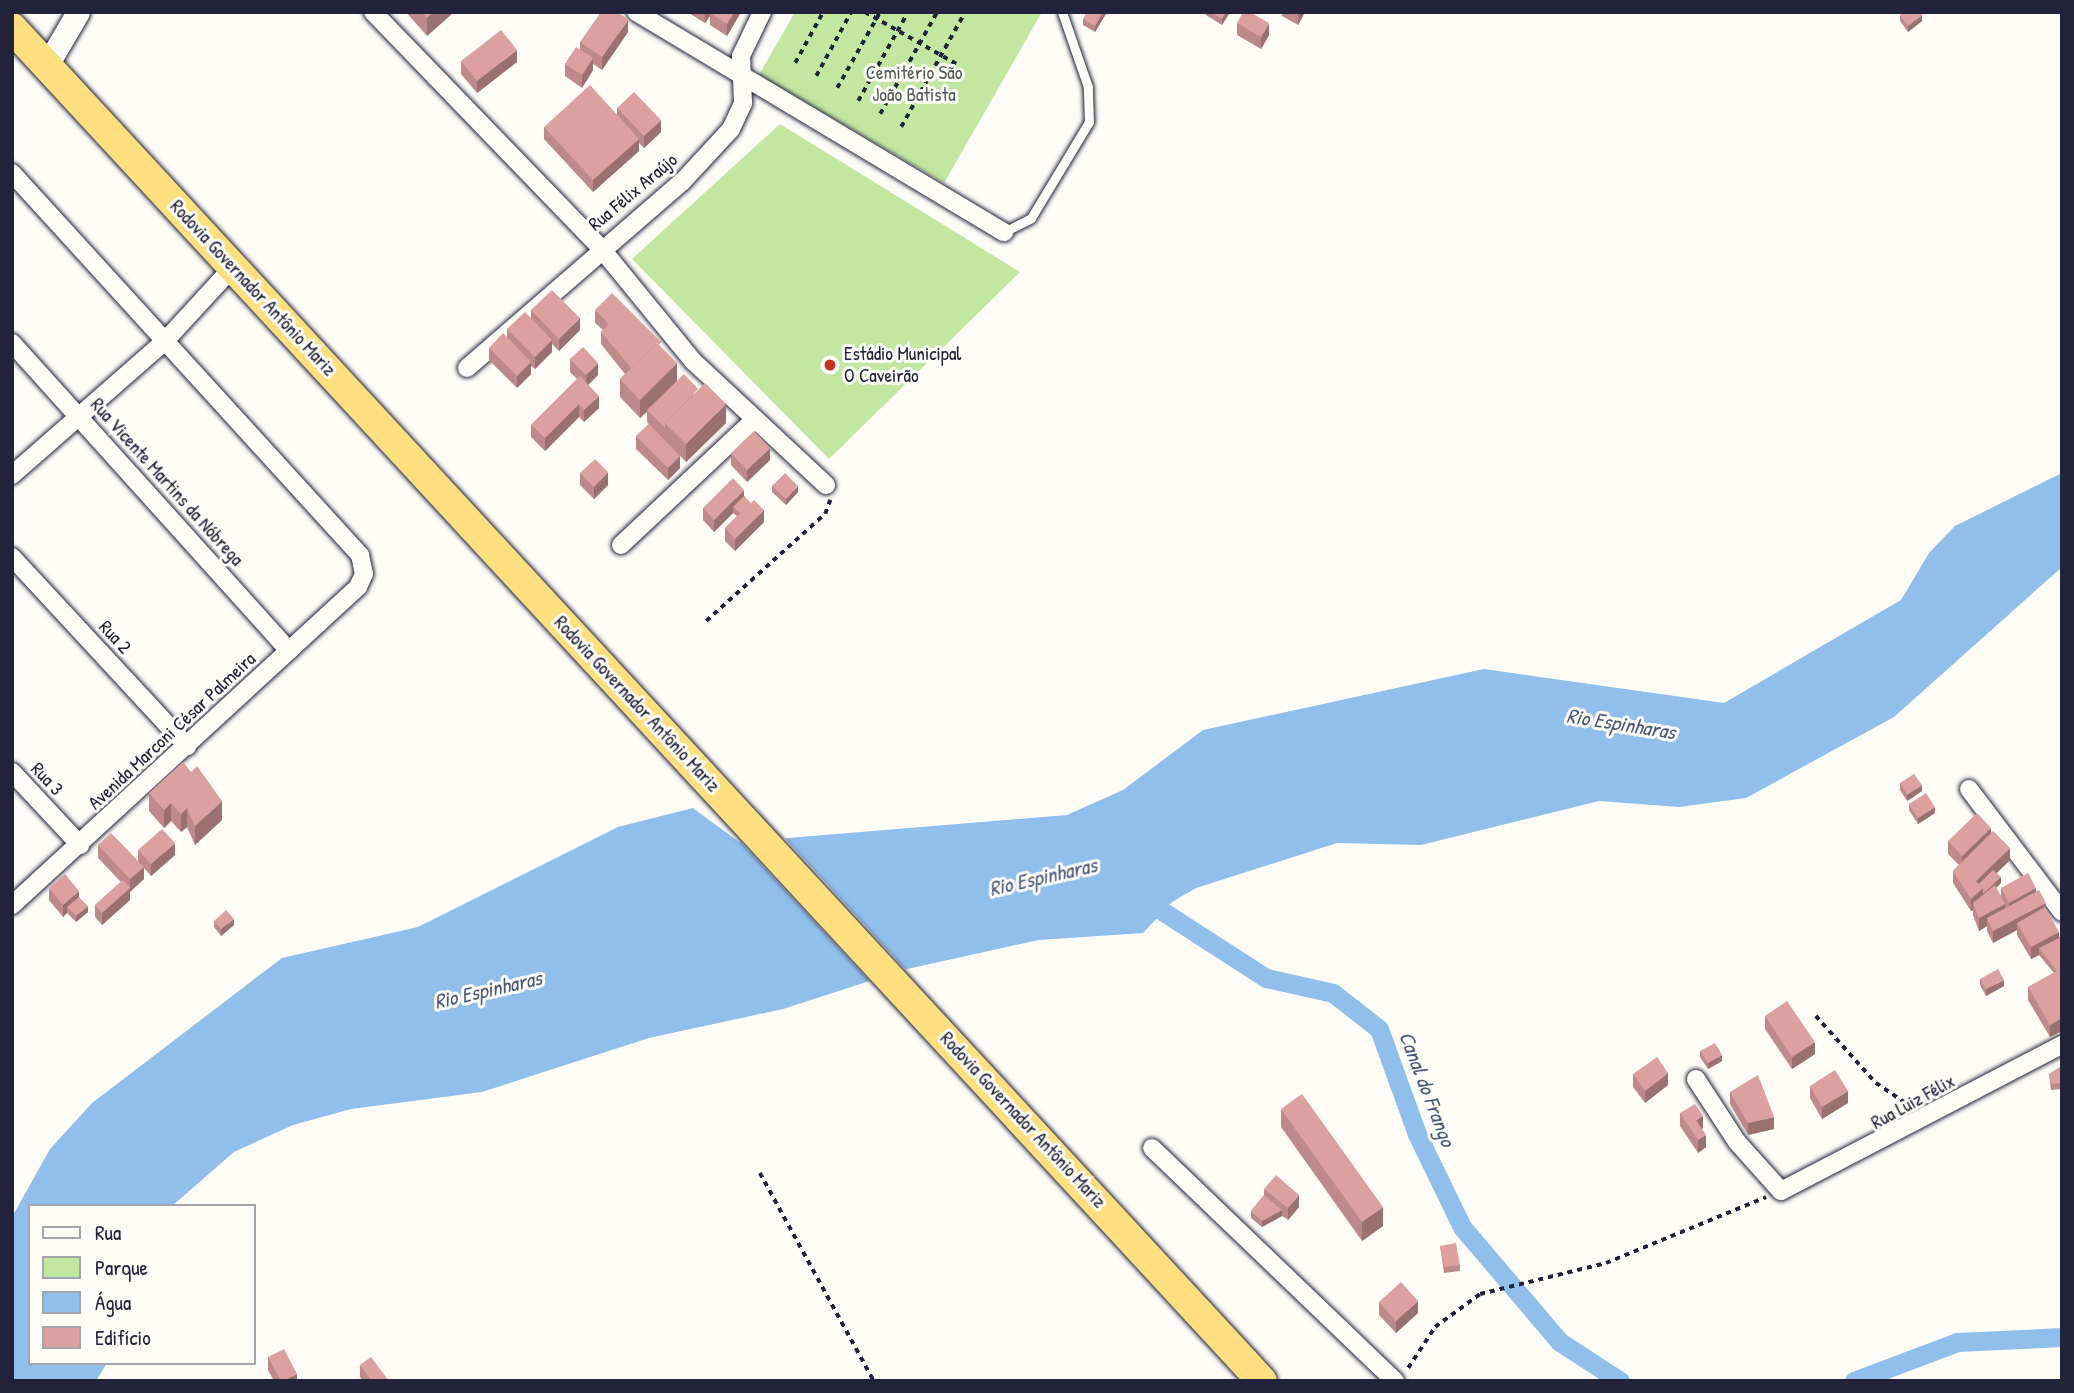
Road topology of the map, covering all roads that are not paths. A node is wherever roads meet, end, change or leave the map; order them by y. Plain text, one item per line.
1 (78, 12) edge
2 (373, 12) edge
3 (636, 12) edge
4 (762, 12) edge
5 (1062, 12) edge
6 (12, 28) edge
7 (47, 65) junction
8 (741, 74) junction
9 (12, 173) edge
10 (1004, 232) joint
11 (600, 247) junction
12 (233, 267) junction
13 (165, 341) junction
14 (12, 342) edge
15 (467, 368) dead end
16 (80, 415) junction
17 (755, 419) junction
18 (12, 475) edge
19 (826, 485) road end
20 (621, 545) dead end
21 (12, 557) edge
22 (289, 651) junction
23 (187, 746) junction
24 (12, 772) edge
25 (1969, 789) dead end
26 (80, 845) junction
27 (12, 905) edge
28 (2062, 912) edge
29 (2062, 1045) edge
30 (1696, 1079) dead end
31 (1152, 1148) dead end
32 (1262, 1381) edge
33 (1395, 1381) edge

1 - 7 street
2 - 11 street
3 - 8 street
4 - 8 street, Rua Félix Araújo
5 - 10 lane
6 - 7 highway, Rodovia Governador Antônio Mariz
7 - 12 highway, Rodovia Governador Antônio Mariz
8 - 10 street
8 - 11 street, Rua Félix Araújo
9 - 13 street
11 - 15 street, Rua Félix Araújo
11 - 17 street
12 - 13 street
12 - 32 highway, Rodovia Governador Antônio Mariz
13 - 16 street
13 - 22 street, Avenida Marconi César Palmeira
14 - 16 street, Rua Vicente Martins da Nóbrega
16 - 18 street
16 - 22 street, Rua Vicente Martins da Nóbrega
17 - 19 street
17 - 20 street
21 - 23 street, Rua 2
22 - 23 street, Avenida Marconi César Palmeira
23 - 26 street, Avenida Marconi César Palmeira
24 - 26 street, Rua 3
25 - 28 street
26 - 27 street, Avenida Marconi César Palmeira
29 - 30 street, Rua Luiz Félix
31 - 33 street

